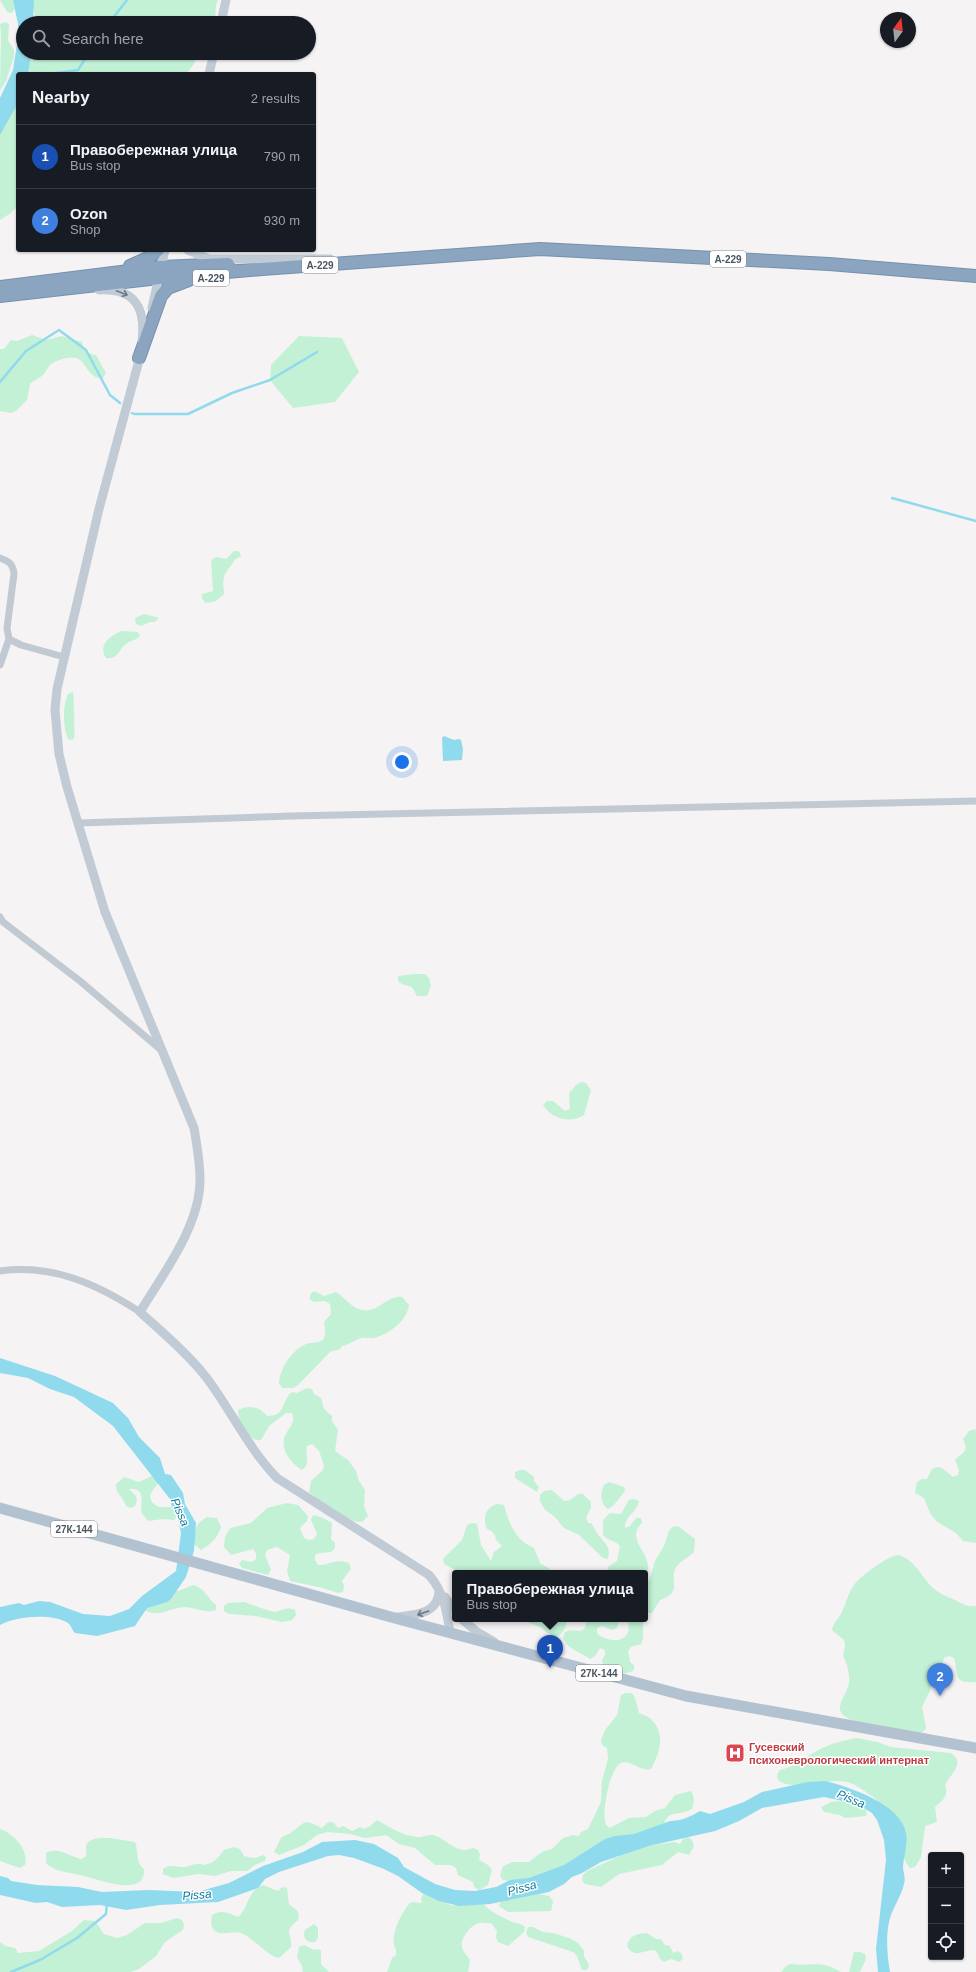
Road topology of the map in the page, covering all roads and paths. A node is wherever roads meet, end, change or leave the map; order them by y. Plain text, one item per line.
1 (226, 0) edge
2 (223, 16) edge
3 (212, 60) edge
4 (209, 72) edge
5 (156, 252) edge
6 (165, 252) edge
7 (193, 252) edge
8 (332, 262) junction
9 (160, 272) junction
10 (976, 276) edge
11 (0, 287) edge
12 (0, 296) edge
13 (140, 358) junction
14 (0, 558) edge
15 (9, 639) junction
16 (64, 657) junction
17 (0, 666) edge
18 (976, 801) edge
19 (79, 824) junction
20 (0, 917) edge
21 (161, 1049) junction
22 (0, 1271) edge
23 (140, 1312) junction
24 (0, 1508) edge
25 (439, 1588) junction
26 (452, 1606) edge
27 (391, 1618) junction
28 (465, 1622) edge
29 (450, 1633) junction
30 (508, 1649) junction
31 (976, 1748) edge

1 - 2 street
3 - 4 street
5 - 11 highway
6 - 9 street
7 - 8 street
8 - 9 highway, А-229
8 - 10 highway, А-229
8 - 13 highway, A-229
9 - 11 highway, А-229
9 - 12 highway, А-229
9 - 13 street
12 -> 13 street
13 - 16 street
14 - 15 street
15 - 16 street
15 - 17 street
16 - 19 street
18 - 19 street
19 - 21 street
20 - 21 street
21 - 23 street
22 - 23 street
23 - 25 street
24 - 27 main road, 27К-144
25 - 26 street
25 -> 27 street
25 - 29 street
27 - 29 main road, 27К-144
28 - 30 street
29 - 30 main road, 27К-144
30 - 31 main road, 27К-144

